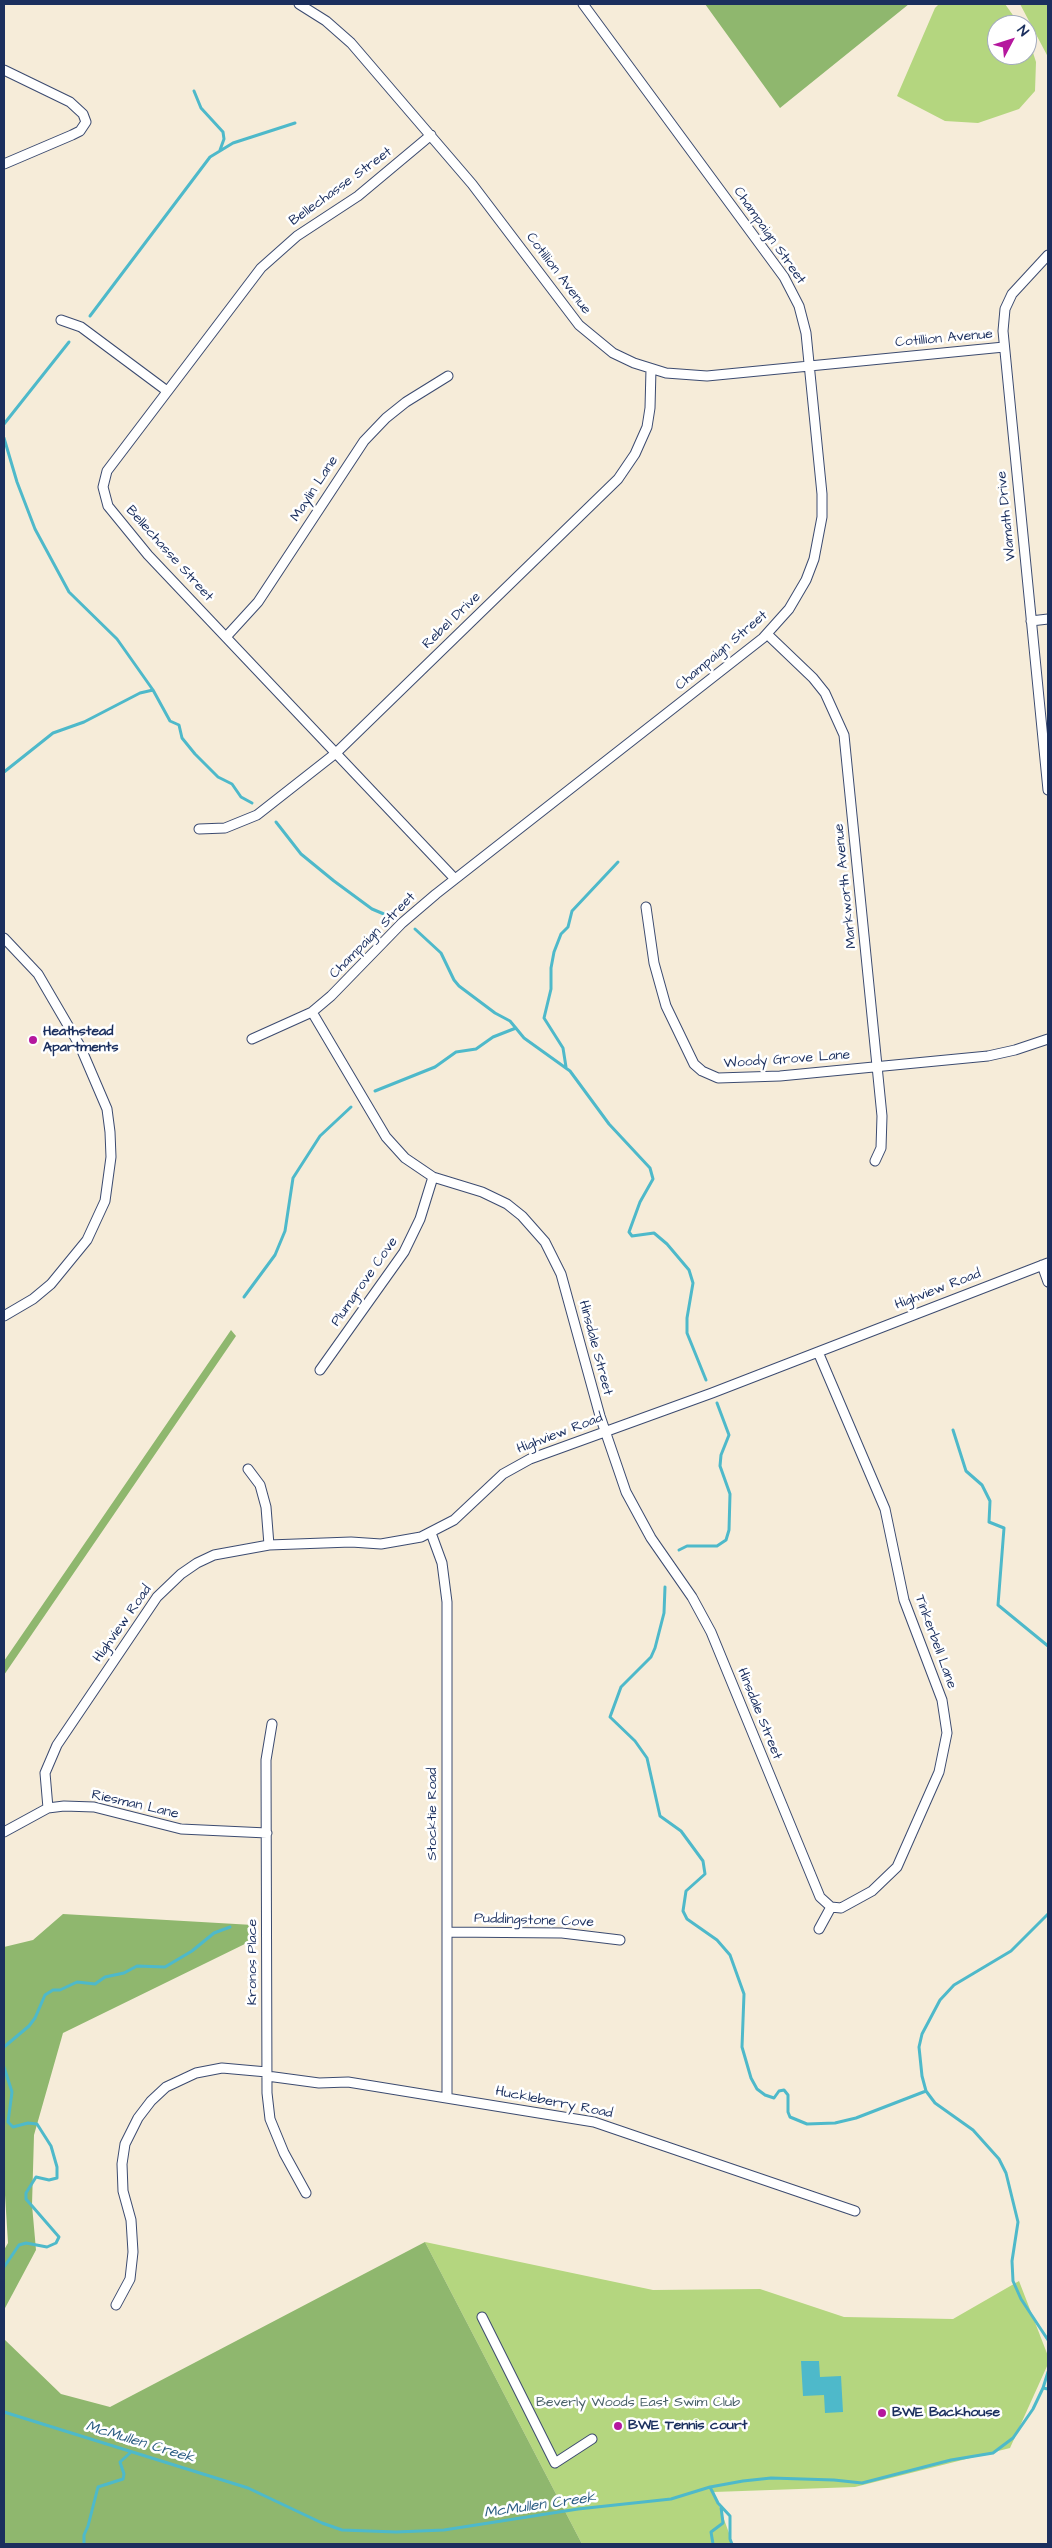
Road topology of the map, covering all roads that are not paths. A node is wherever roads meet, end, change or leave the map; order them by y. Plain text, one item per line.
1 (299, 4) edge
2 (584, 4) edge
3 (4, 70) edge
4 (431, 136) junction
5 (4, 164) edge
6 (1048, 254) edge
7 (61, 320) dead end
8 (1004, 347) junction
9 (809, 366) junction
10 (651, 369) junction
11 (448, 376) dead end
12 (167, 391) junction
13 (1048, 619) edge
14 (1032, 621) junction
15 (768, 634) junction
16 (226, 637) junction
17 (336, 753) junction
18 (1048, 790) edge
19 (199, 829) dead end
20 (455, 879) junction
21 (646, 907) dead end
22 (4, 938) edge
23 (312, 1012) junction
24 (252, 1039) dead end
25 (1048, 1039) edge
26 (878, 1067) junction
27 (875, 1161) dead end
28 (433, 1177) junction
29 (1045, 1264) edge
30 (1048, 1282) edge
31 (4, 1316) edge
32 (818, 1352) junction
33 (320, 1370) dead end
34 (605, 1432) junction
35 (248, 1469) dead end
36 (431, 1533) junction
37 (269, 1545) junction
38 (272, 1724) dead end
39 (48, 1808) junction
40 (4, 1832) edge
41 (267, 1833) junction
42 (831, 1907) junction
43 (819, 1929) dead end
44 (447, 1932) junction
45 (620, 1940) dead end
46 (267, 2074) junction
47 (447, 2097) junction
48 (306, 2193) dead end
49 (855, 2211) dead end
50 (116, 2305) dead end
51 (482, 2317) dead end
52 (592, 2439) dead end

1 - 4 street, Cotillion Avenue
2 - 9 street, Champaign Street
3 - 5 street
4 - 10 street, Cotillion Avenue
4 - 12 street, Bellechasse Street
6 - 8 street, Wamath Drive
7 - 12 street
8 - 9 street, Cotillion Avenue
8 - 14 street, Wamath Drive
9 - 10 street, Cotillion Avenue
9 - 15 street, Champaign Street
10 - 17 street, Rebel Drive
11 - 16 street, Maylin Lane
12 - 16 street, Bellechasse Street
13 - 14 street
14 - 18 street, Wamath Drive
15 - 20 street, Champaign Street
15 - 26 street, Markworth Avenue
16 - 17 street, Bellechasse Street
17 - 19 street, Rebel Drive
17 - 20 street, Bellechasse Street
20 - 23 street, Champaign Street
21 - 26 street, Woody Grove Lane
22 - 31 street
23 - 24 street, Champaign Street
23 - 28 street, Hinsdale Street
25 - 26 street, Woody Grove Lane
26 - 27 street, Markworth Avenue
28 - 33 street, Plumgrove Cove
28 - 34 street, Hinsdale Street
29 - 30 street
29 - 32 street, Highview Road
32 - 34 street, Highview Road
32 - 42 street, Tinkerbell Lane
34 - 36 street, Highview Road
34 - 42 street, Hinsdale Street
35 - 37 street
36 - 37 street, Highview Road
36 - 44 street, Stocktie Road
37 - 39 street, Highview Road
38 - 41 street, Kronos Place
39 - 40 street, Riesman Lane
39 - 41 street, Riesman Lane
41 - 46 street, Kronos Place
42 - 43 street
44 - 45 street, Puddingstone Cove
44 - 47 street, Stocktie Road
46 - 47 street, Huckleberry Road
46 - 48 street, Kronos Place
46 - 50 street, Huckleberry Road
47 - 49 street, Huckleberry Road
51 - 52 street

